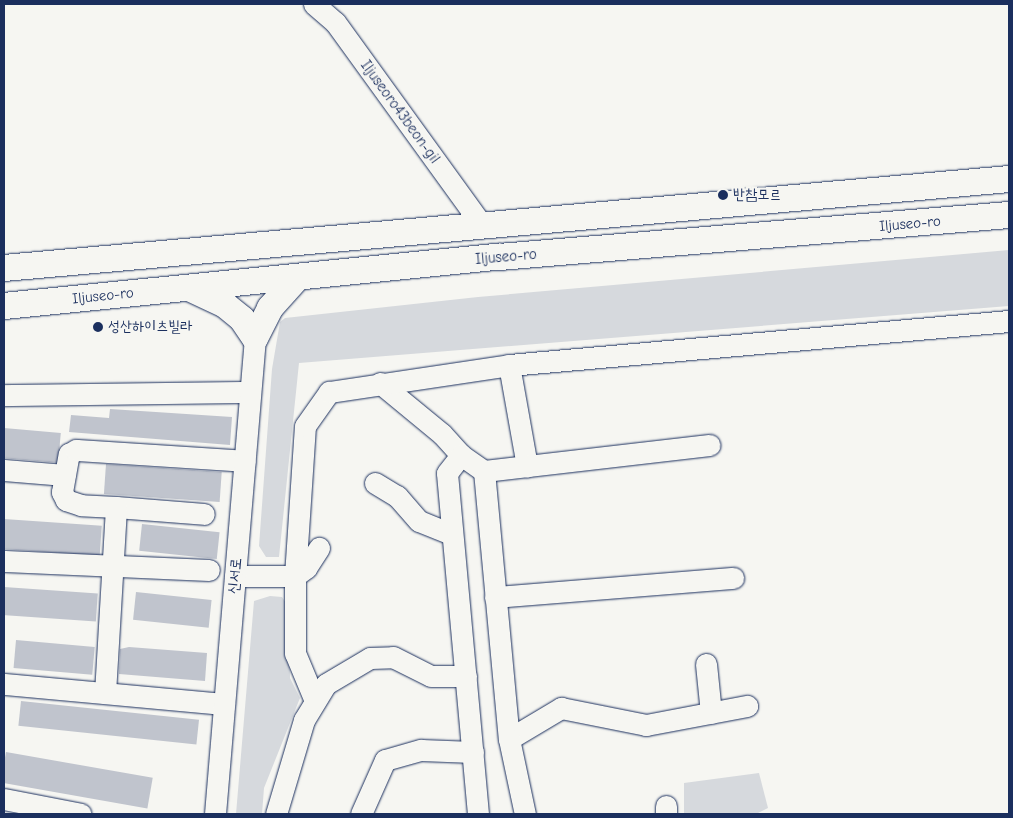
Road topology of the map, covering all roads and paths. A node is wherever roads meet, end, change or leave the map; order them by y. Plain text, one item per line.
1 (314, 4) edge
2 (1009, 179) edge
3 (1009, 215) edge
4 (482, 225) junction
5 (4, 268) edge
6 (297, 278) junction
7 (188, 288) junction
8 (70, 300) junction
9 (4, 306) edge
10 (1009, 320) edge
11 (4, 321) edge
12 (255, 338) junction
13 (509, 365) junction
14 (380, 383) junction
15 (250, 392) junction
16 (4, 395) edge
17 (710, 445) dead end
18 (461, 455) junction
19 (245, 461) junction
20 (527, 466) junction
21 (4, 470) edge
22 (484, 471) junction
23 (65, 475) junction
24 (375, 483) dead end
25 (116, 508) junction
26 (204, 514) dead end
27 (452, 534) junction
28 (319, 548) dead end
29 (4, 560) edge
30 (113, 568) junction
31 (209, 570) dead end
32 (235, 576) junction
33 (295, 576) junction
34 (733, 578) dead end
35 (495, 597) junction
36 (706, 664) dead end
37 (466, 676) junction
38 (4, 684) edge
39 (105, 693) junction
40 (315, 702) junction
41 (224, 704) junction
42 (747, 706) dead end
43 (711, 713) junction
44 (509, 739) junction
45 (472, 752) junction
46 (4, 799) edge
47 (81, 814) edge
48 (215, 814) edge
49 (276, 814) edge
50 (361, 814) edge
51 (478, 814) edge
52 (525, 814) edge

1 - 4 street, Iljuseoro43beon-gil
2 - 4 main road
3 - 6 main road, Iljuseo-ro
4 - 5 main road
6 - 7 main road, Iljuseo-ro
6 - 12 main road
7 - 8 main road, Iljuseo-ro
7 - 12 main road
8 - 9 main road, Iljuseo-ro
8 - 11 main road
10 - 13 street
12 - 15 street, 신서로
13 - 14 street
13 - 20 street
14 - 18 street
14 - 33 street
15 - 16 street
15 - 19 street, 신서로
17 - 20 street
18 - 22 street
18 - 27 street
19 - 23 street
19 - 32 street, 신서로
20 - 22 street
21 - 23 street
22 - 35 street
23 - 25 street
24 - 27 street
25 - 26 street
25 - 30 street
27 - 37 street
28 - 33 street
29 - 30 street
30 - 31 street
30 - 39 street
32 - 33 street
32 - 41 street, 신서로
33 - 40 street
34 - 35 street
35 - 44 street
36 - 43 street
37 - 40 street
37 - 45 street
38 - 39 street
39 - 41 street
40 - 49 street
41 - 48 street, 신서로
42 - 43 street
43 - 44 street
44 - 52 street
45 - 50 street
45 - 51 street
46 - 47 street

